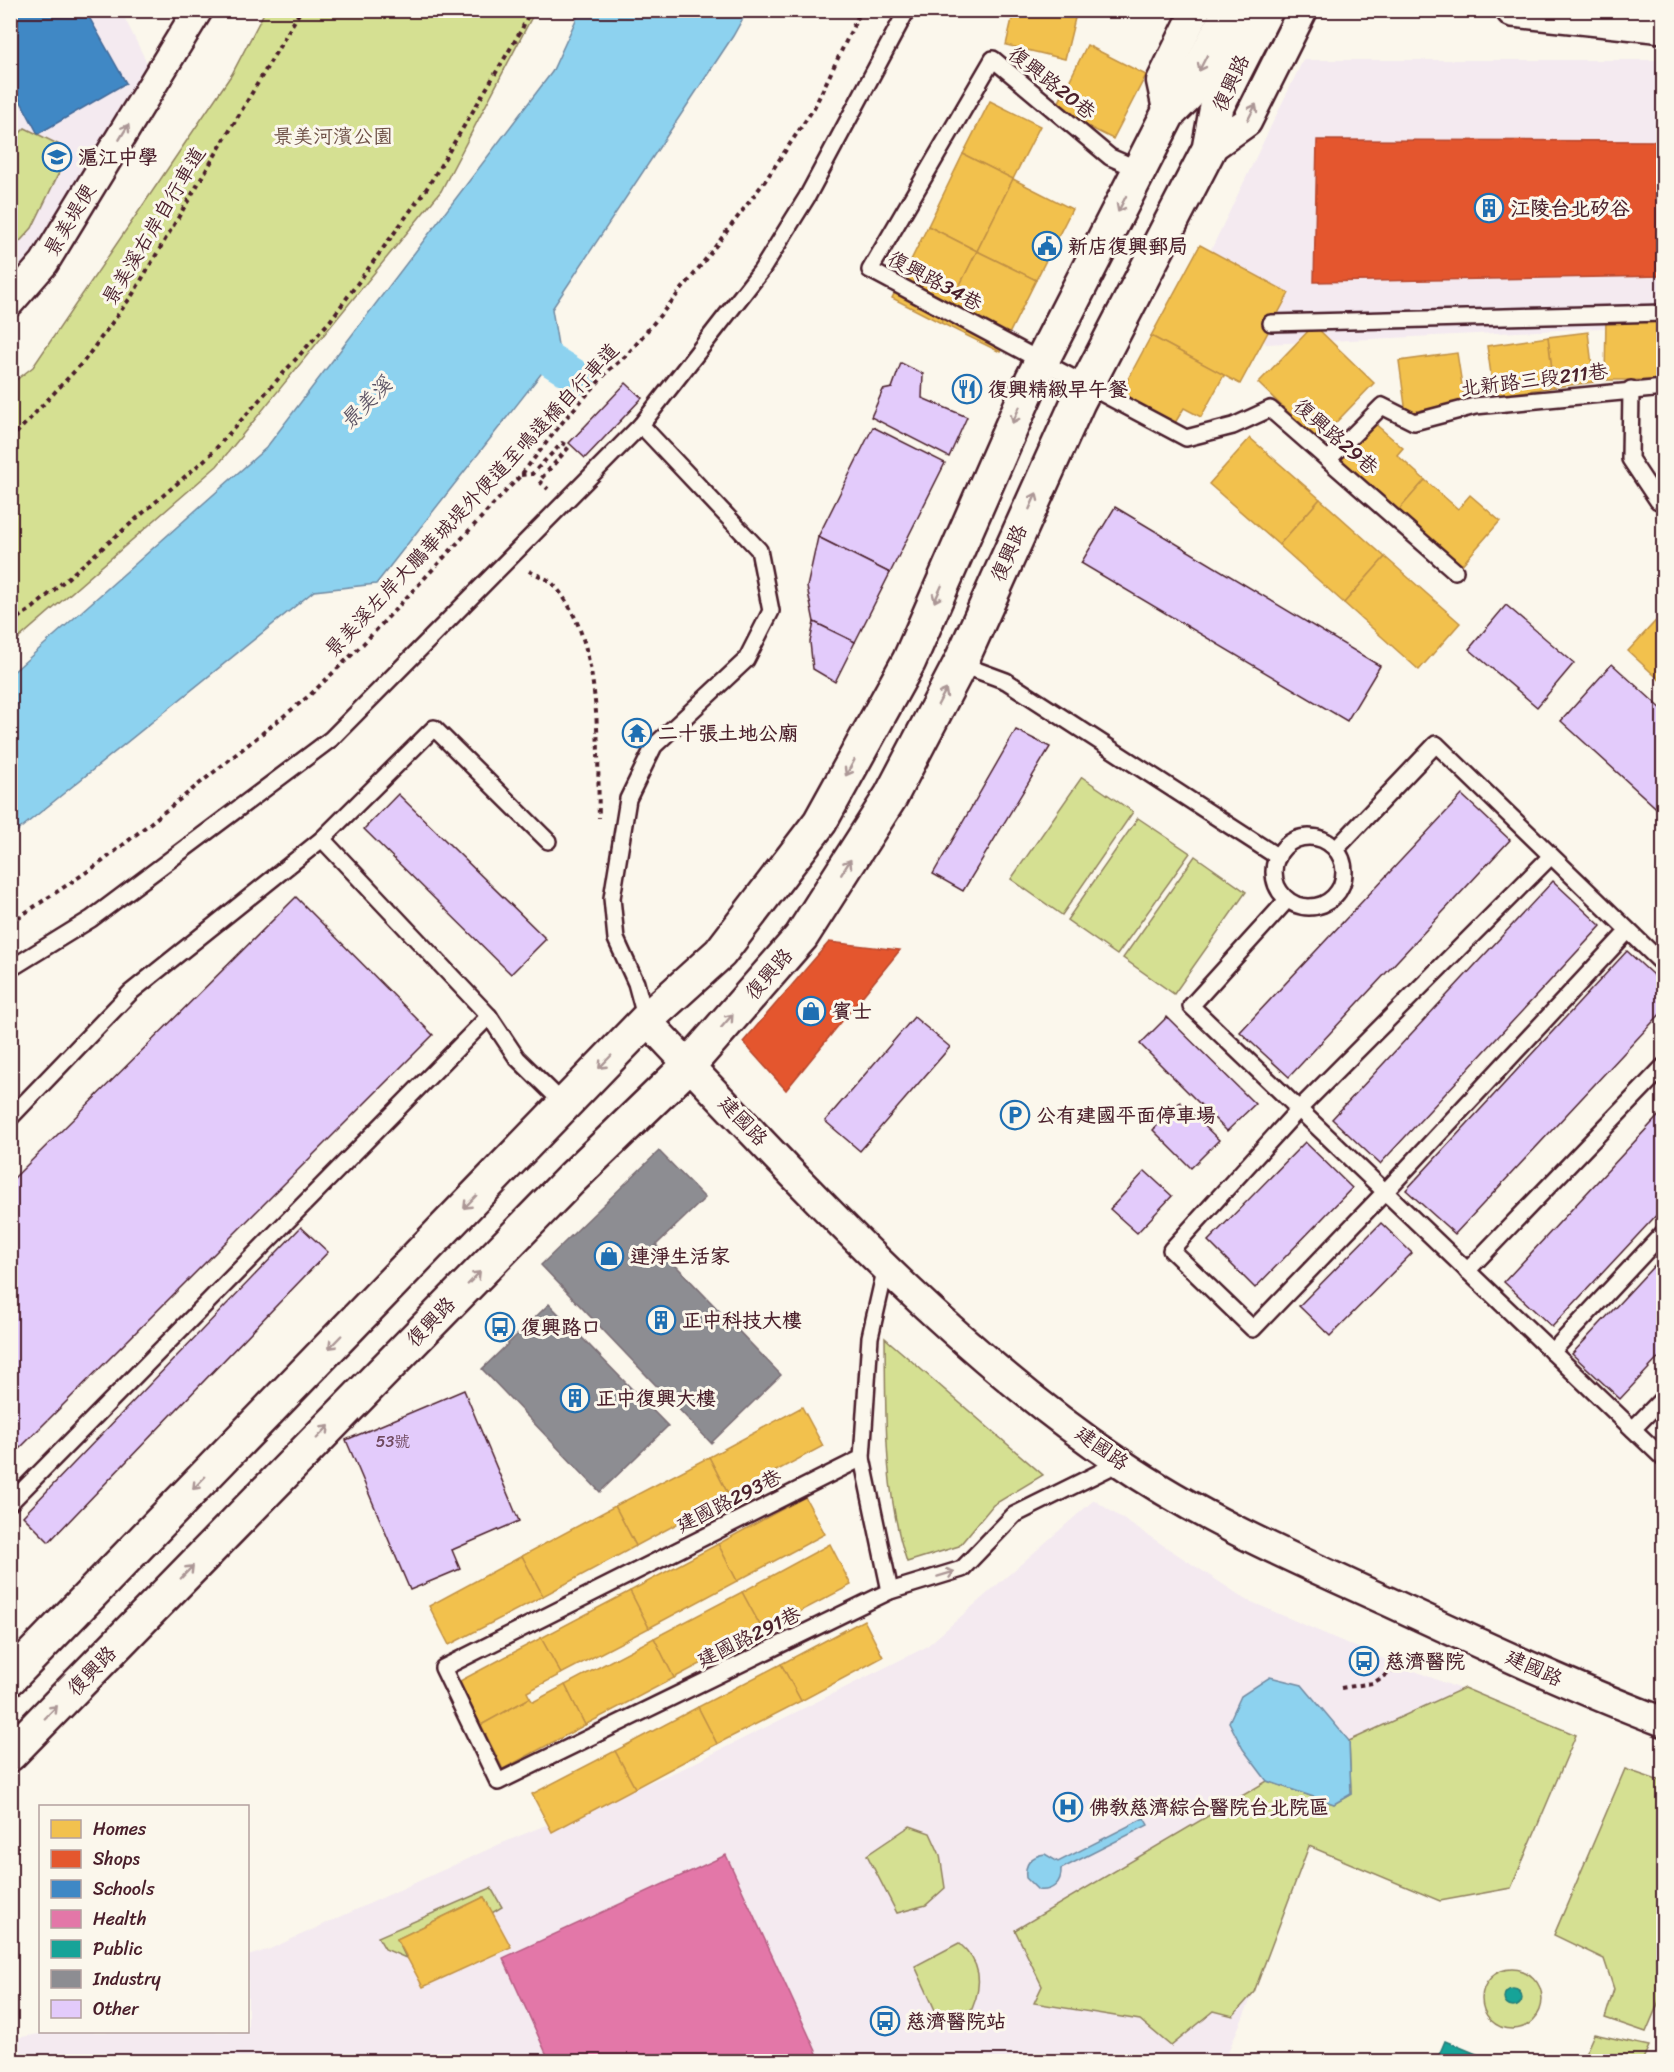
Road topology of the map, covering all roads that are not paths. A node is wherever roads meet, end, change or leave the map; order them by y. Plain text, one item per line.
1 (198, 10) edge
2 (907, 10) edge
3 (1196, 10) edge
4 (1230, 10) edge
5 (1266, 10) edge
6 (1303, 10) edge
7 (1513, 10) edge
8 (1664, 26) edge
9 (1168, 114) junction
10 (942, 148) joint
11 (1209, 149) junction
12 (1140, 170) junction
13 (10, 302) edge
14 (1664, 313) edge
15 (1271, 323) dead end
16 (1041, 361) junction
17 (1087, 385) junction
18 (1664, 388) edge
19 (1631, 389) junction
20 (640, 425) junction
21 (1329, 459) junction
22 (1658, 501) dead end
23 (1455, 571) dead end
24 (960, 664) junction
25 (322, 839) junction
26 (548, 841) dead end
27 (1336, 849) junction
28 (1551, 856) junction
29 (1278, 857) junction
30 (1287, 900) junction
31 (1628, 931) junction
32 (1664, 965) edge
33 (10, 969) edge
34 (489, 1016) junction
35 (646, 1020) junction
36 (689, 1065) junction
37 (1664, 1066) edge
38 (564, 1104) junction
39 (1299, 1109) junction
40 (10, 1118) edge
41 (1385, 1192) junction
42 (1664, 1232) edge
43 (886, 1267) junction
44 (1467, 1271) junction
45 (1552, 1352) junction
46 (1664, 1397) edge
47 (1633, 1429) junction
48 (862, 1458) junction
49 (1664, 1459) edge
50 (1119, 1463) junction
51 (10, 1503) edge
52 (890, 1591) junction
53 (443, 1668) joint
54 (10, 1678) edge
55 (1664, 1722) edge
56 (10, 1754) edge

13 -> 1 street, 景美堤便
2 - 20 lane
3 - 9 street
4 -> 9 main road, 復興路
5 - 11 main road, 復興路
11 -> 6 street
7 - 8 main road
9 - 12 main road, 復興路
10 - 12 lane, 復興路20巷
10 - 16 lane, 復興路34巷
11 - 17 main road, 復興路
12 -> 16 main road, 復興路
14 - 15 lane
16 - 17 lane, 復興路29巷
16 -> 35 main road, 復興路
17 - 21 lane, 復興路29巷
24 -> 17 main road, 復興路
18 - 19 lane, 北新路三段211巷
19 - 21 lane, 北新路三段211巷
19 - 22 lane
20 - 33 lane
20 - 35 lane
21 - 23 lane, 復興路29巷
24 - 29 lane
36 -> 24 main road, 復興路
25 - 26 lane
25 - 34 lane
25 - 40 lane
27 - 28 lane
27 - 29 lane
27 - 30 lane
28 - 31 lane
28 - 39 lane
29 - 30 lane
30 - 39 lane
31 - 32 lane
31 - 41 lane
34 - 38 lane
34 - 51 lane
35 - 36 street, 建國路
35 -> 38 main road, 復興路
36 - 43 street, 建國路
56 -> 36 main road, 復興路
37 - 44 lane
38 -> 54 main road, 復興路
39 - 41 lane
39 - 41 lane
41 - 44 lane
42 - 45 lane
43 - 48 lane
43 - 50 street, 建國路
44 - 45 lane
45 - 47 lane
46 - 47 lane
47 - 49 lane
48 - 52 lane
48 - 53 lane, 建國路293巷
52 -> 50 lane, 建國路291巷
50 - 55 street, 建國路
52 - 53 lane, 建國路291巷

